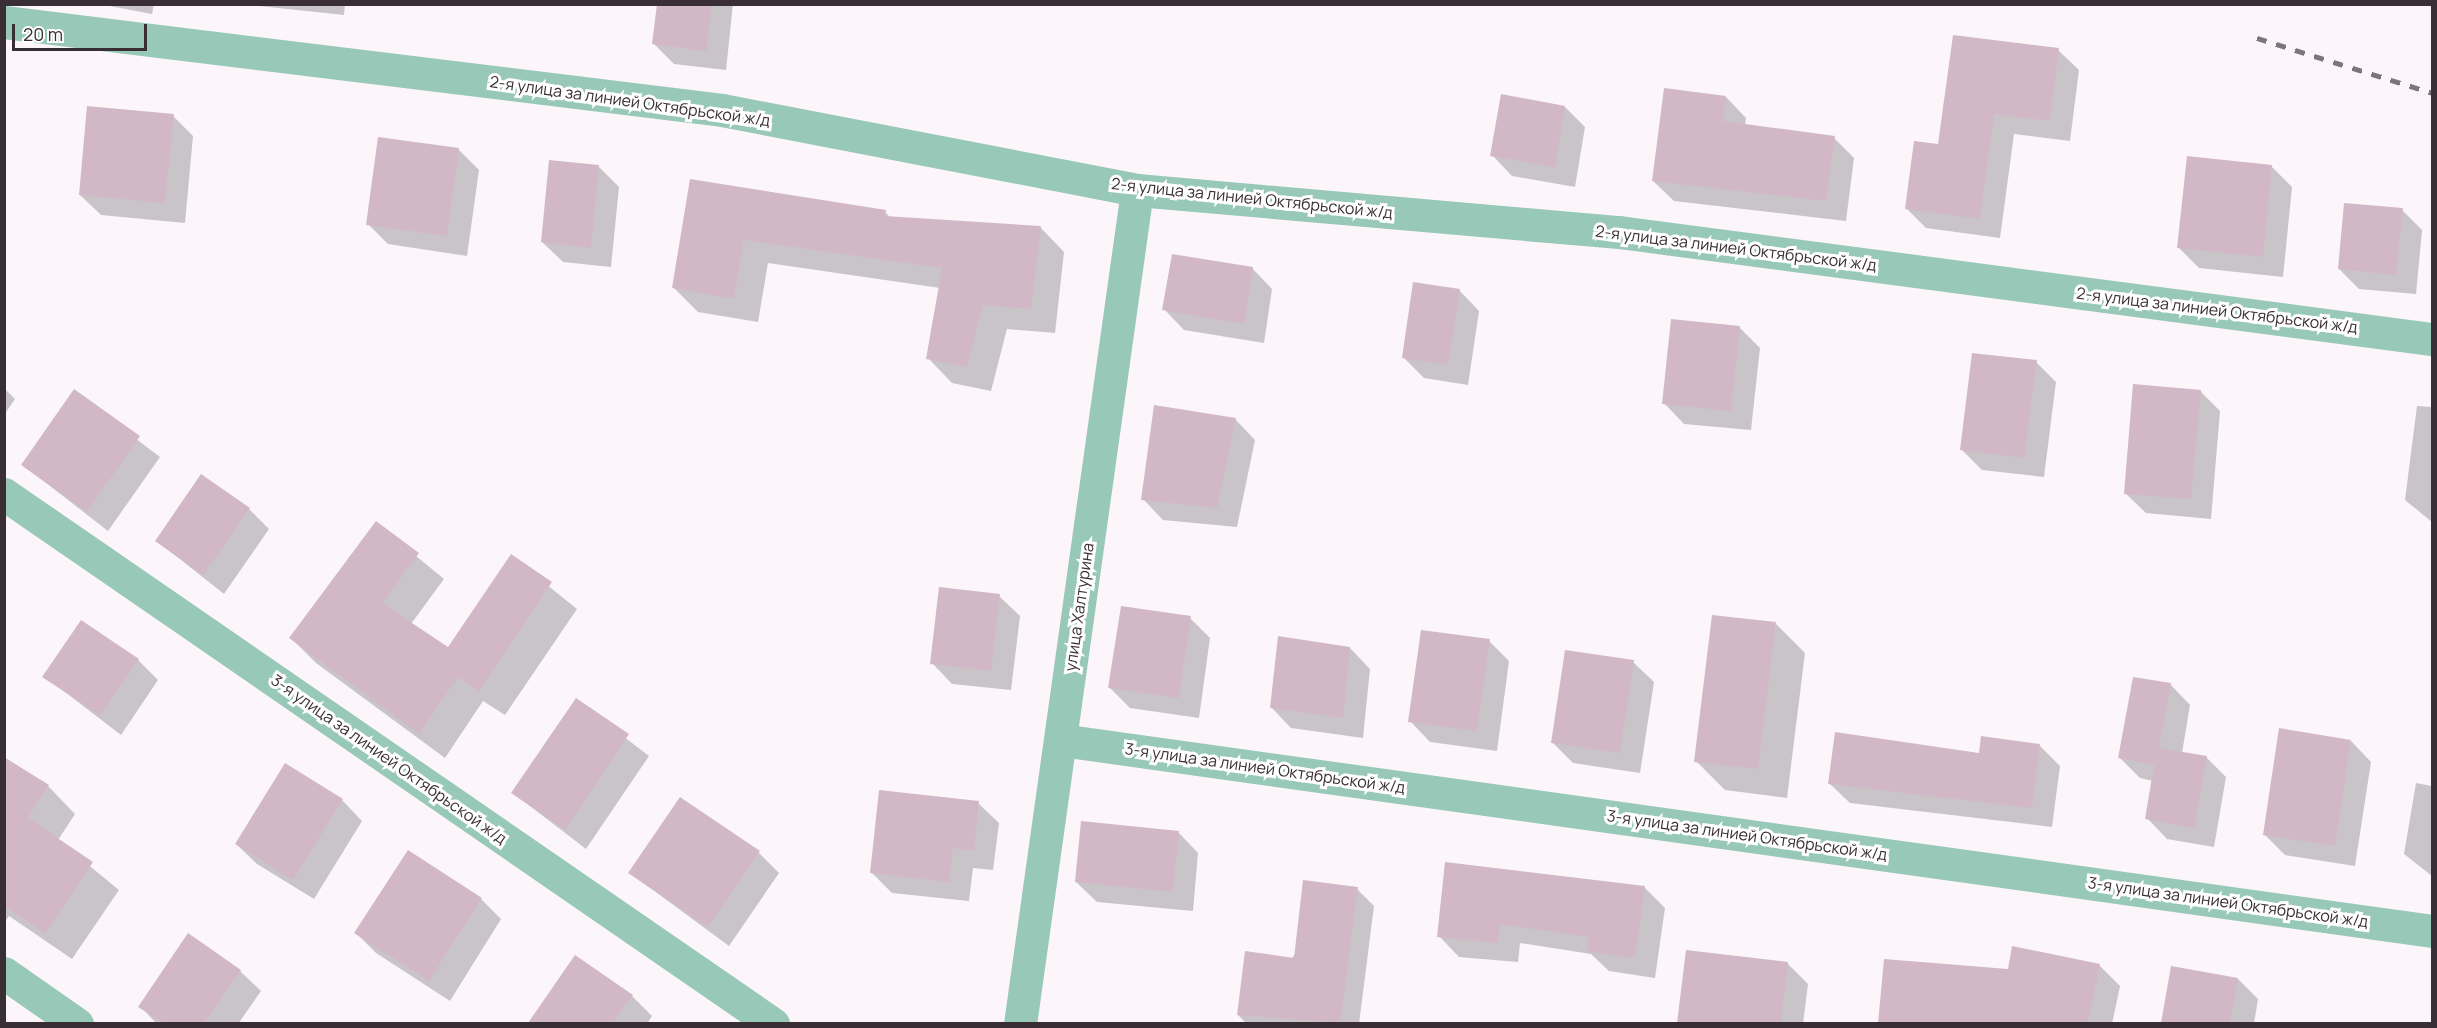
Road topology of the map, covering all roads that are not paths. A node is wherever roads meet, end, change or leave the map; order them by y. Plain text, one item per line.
1 (4, 22) edge
2 (1137, 190) junction
3 (2433, 339) edge
4 (4, 495) edge
5 (1060, 740) junction
6 (2433, 931) edge
7 (4, 973) edge
8 (77, 1023) edge
9 (773, 1023) edge
10 (1020, 1023) edge

1 - 2 street, 2-я улица за линией Октябрьской ж/д
2 - 3 street, 2-я улица за линией Октябрьской ж/д
2 - 5 street, улица Халтурина
4 - 9 street, 3-я улица за линией Октябрьской ж/д
5 - 6 street, 3-я улица за линией Октябрьской ж/д
5 - 10 street, улица Халтурина
7 - 8 street

